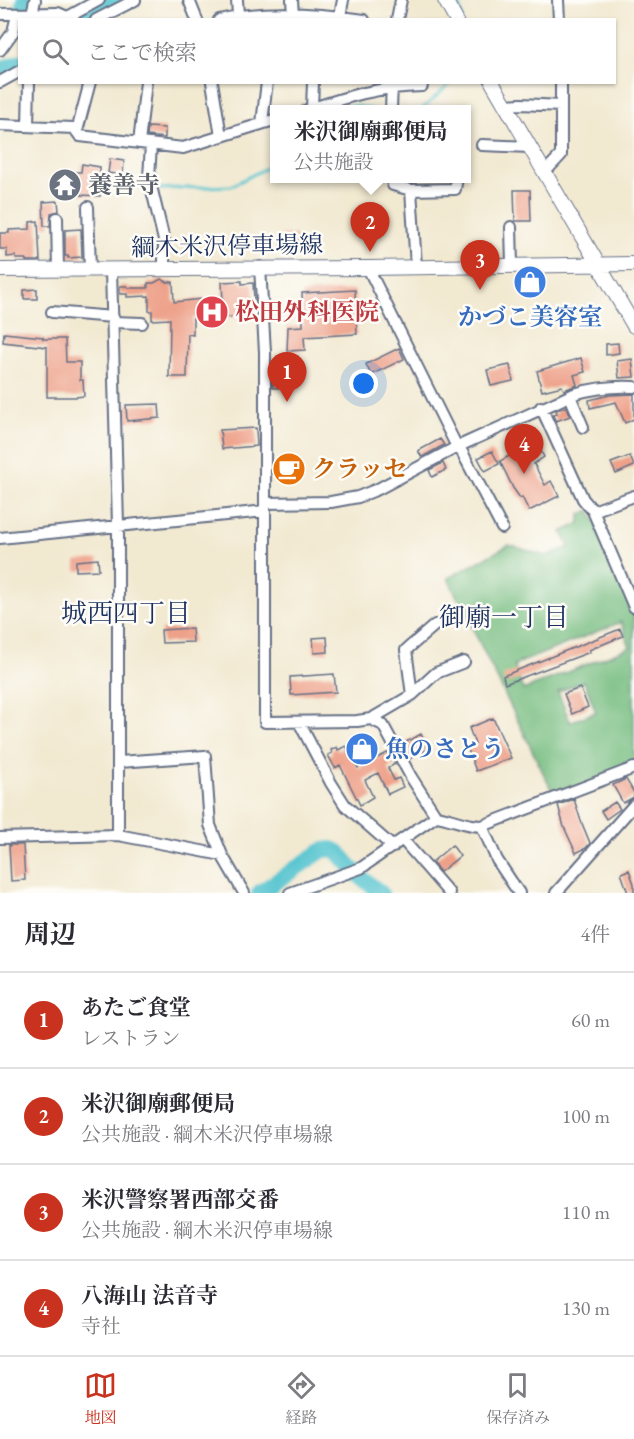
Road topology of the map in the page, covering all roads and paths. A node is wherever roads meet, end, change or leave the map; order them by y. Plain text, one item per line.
1 (35, 0) edge
2 (62, 0) edge
3 (99, 0) edge
4 (135, 0) edge
5 (189, 0) edge
6 (237, 0) edge
7 (292, 0) edge
8 (343, 0) edge
9 (401, 0) edge
10 (445, 0) edge
11 (558, 0) edge
12 (0, 14) edge
13 (25, 14) junction
14 (292, 14) junction
15 (238, 15) junction
16 (340, 16) junction
17 (68, 17) edge
18 (22, 18) edge
19 (100, 18) edge
20 (196, 18) edge
21 (227, 18) edge
22 (352, 18) edge
23 (397, 18) edge
24 (455, 18) edge
25 (559, 18) edge
26 (18, 24) edge
27 (0, 50) edge
28 (18, 71) edge
29 (0, 82) edge
30 (29, 84) edge
31 (89, 84) edge
32 (146, 84) edge
33 (212, 84) edge
34 (267, 84) edge
35 (313, 84) edge
36 (493, 84) edge
37 (561, 84) edge
38 (392, 85) edge
39 (422, 86) dead end
40 (310, 105) edge
41 (321, 105) edge
42 (392, 105) edge
43 (505, 105) junction
44 (561, 106) junction
45 (270, 121) edge
46 (262, 123) junction
47 (0, 125) edge
48 (28, 126) junction
49 (77, 131) junction
50 (221, 136) junction
51 (139, 143) junction
52 (152, 144) junction
53 (482, 145) dead end
54 (530, 147) junction
55 (544, 173) junction
56 (393, 183) edge
57 (456, 183) edge
58 (411, 190) junction
59 (88, 207) dead end
60 (57, 218) dead end
61 (511, 227) dead end
62 (597, 263) junction
63 (634, 264) edge
64 (512, 265) junction
65 (416, 266) junction
66 (260, 267) junction
67 (368, 268) junction
68 (0, 270) edge
69 (58, 270) junction
70 (90, 270) junction
71 (111, 270) junction
72 (164, 270) junction
73 (52, 312) dead end
74 (113, 319) junction
75 (142, 323) dead end
76 (634, 326) edge
77 (634, 387) edge
78 (570, 396) junction
79 (541, 407) junction
80 (583, 427) dead end
81 (457, 447) junction
82 (634, 496) edge
83 (265, 507) junction
84 (593, 511) junction
85 (118, 525) junction
86 (502, 528) dead end
87 (0, 538) edge
88 (634, 607) edge
89 (435, 625) dead end
90 (464, 662) dead end
91 (412, 694) junction
92 (371, 719) junction
93 (299, 722) junction
94 (119, 762) junction
95 (634, 768) edge
96 (634, 805) edge
97 (436, 816) junction
98 (482, 826) junction
99 (118, 835) junction
100 (0, 838) edge
101 (403, 840) junction
102 (393, 847) junction
103 (222, 855) junction
104 (244, 893) edge
105 (290, 893) edge
106 (449, 893) edge
107 (519, 893) edge
108 (556, 893) edge

1 - 13 street
2 - 17 street
3 - 17 street
4 - 19 street
5 - 20 street
6 - 15 street
7 - 14 street
8 - 16 street
9 - 23 street
10 - 24 main road
11 - 25 street
12 - 13 street
13 - 17 street
13 - 18 street
14 - 15 street
14 - 16 street
15 - 21 street
16 - 22 street
26 - 27 street
28 - 29 street
30 - 48 street
31 - 49 street
32 - 51 street
33 - 50 street
34 - 46 street
35 - 40 street
36 - 43 main road
37 - 44 street
38 - 39 street
38 - 41 street
38 - 42 street
43 - 44 street
43 - 54 main road
44 - 55 street
45 - 46 street
46 - 50 street
47 - 48 street
48 - 49 street
49 - 51 street
50 - 52 street
51 - 52 street
52 - 72 street
53 - 54 street
54 - 55 main road
55 - 62 main road
56 - 58 street
57 - 58 street
58 - 65 street
59 - 70 street
60 - 69 street
61 - 64 street
62 - 63 main road, 綱木米沢停車場線
62 - 64 main road, 綱木米沢停車場線
62 - 76 main road
64 - 65 main road, 綱木米沢停車場線
65 - 67 main road, 綱木米沢停車場線
66 - 67 main road, 綱木米沢停車場線
66 - 72 main road, 綱木米沢停車場線
66 - 83 street
67 - 81 street
68 - 69 main road, 綱木米沢停車場線
69 - 70 main road, 綱木米沢停車場線
70 - 71 main road, 綱木米沢停車場線
71 - 72 main road, 綱木米沢停車場線
71 - 74 street
73 - 74 street
74 - 75 street
74 - 85 street
77 - 78 street
78 - 79 street
78 - 80 street
79 - 81 street
79 - 84 street
81 - 83 street
81 - 86 street
82 - 84 street
83 - 85 street
83 - 93 street
84 - 88 street
85 - 87 street
85 - 94 street
89 - 91 street
90 - 91 street
91 - 92 street
92 - 93 street
92 - 97 street
93 - 102 street
94 - 99 street
94 - 103 street
95 - 98 street
96 - 108 street
97 - 98 street
97 - 101 street
98 - 107 street
99 - 100 street
99 - 103 street
101 - 102 street
101 - 106 street
102 - 105 street
103 - 104 street

